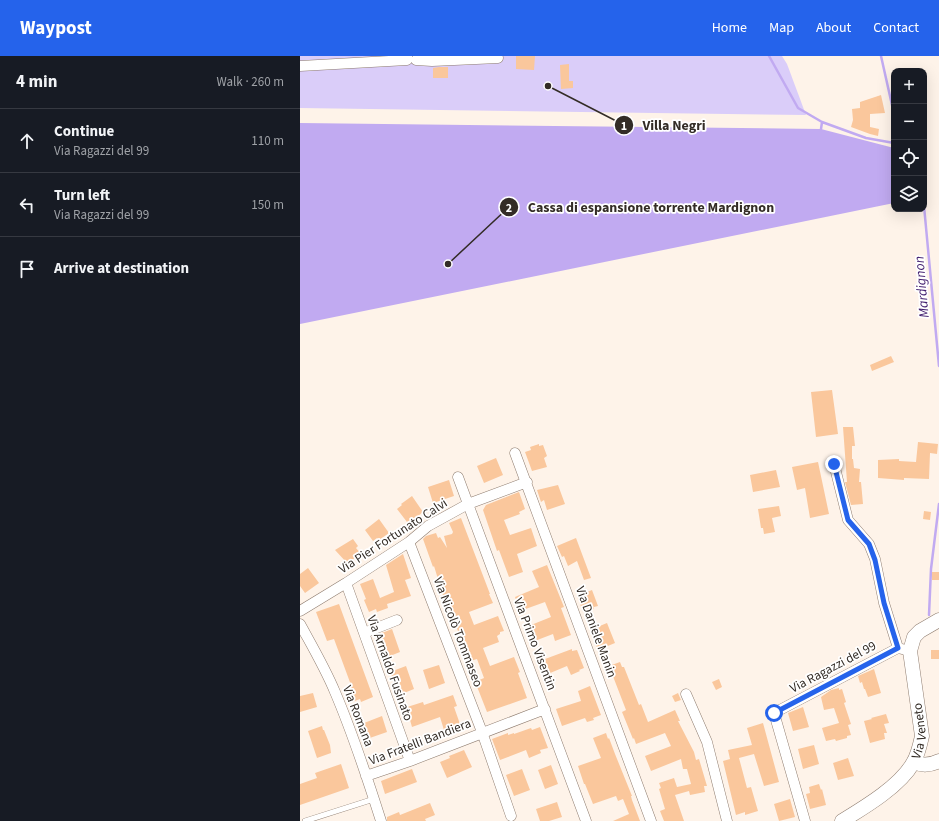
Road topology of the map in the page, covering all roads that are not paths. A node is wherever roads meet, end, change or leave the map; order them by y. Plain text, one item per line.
1 (412, 58) edge
2 (498, 58) dead end
3 (300, 66) edge
4 (515, 453) dead end
5 (834, 464) dead end
6 (458, 477) dead end
7 (527, 482) junction
8 (468, 504) junction
9 (409, 542) junction
10 (346, 583) junction
11 (300, 611) edge
12 (397, 620) dead end
13 (939, 620) edge
14 (300, 624) edge
15 (364, 633) junction
16 (904, 650) junction
17 (686, 694) dead end
18 (546, 709) junction
19 (482, 732) junction
20 (410, 761) junction
21 (939, 761) edge
22 (914, 762) junction
23 (366, 776) junction
24 (374, 799) junction
25 (510, 816) dead end
26 (306, 821) edge
27 (381, 821) edge
28 (586, 821) edge
29 (651, 821) edge
30 (727, 821) edge
31 (805, 821) edge
32 (842, 821) edge

1 - 2 street
1 - 3 street
4 - 7 street, Via Daniele Manin
5 - 16 street, Via Ragazzi del 99
6 - 8 street, Via Primo Visentin
7 - 8 street, Via Pier Fortunato Calvi
7 - 29 street, Via Daniele Manin
8 - 9 street, Via Pier Fortunato Calvi
8 - 18 street, Via Primo Visentin
9 - 10 street, Via Pier Fortunato Calvi
9 - 19 street, Via Nicolò Tommaseo
10 - 11 street, Via Pier Fortunato Calvi
10 - 15 street, Via Arnaldo Fusinato
12 - 15 street
13 - 16 street
14 - 23 street, Via Romana
15 - 20 street, Via Arnaldo Fusinato
16 - 22 street, Via Veneto
16 - 31 street, Via Ragazzi del 99
17 - 30 street
18 - 19 street, Via Fratelli Bandiera
18 - 28 street, Via Primo Visentin
19 - 20 street, Via Fratelli Bandiera
19 - 25 street, Via Fratelli Bandiera
20 - 23 street, Via Fratelli Bandiera
21 - 22 street
22 - 32 street, Via Veneto
23 - 24 street, Via Romana
24 - 26 lane
24 - 27 street, Via Romana

